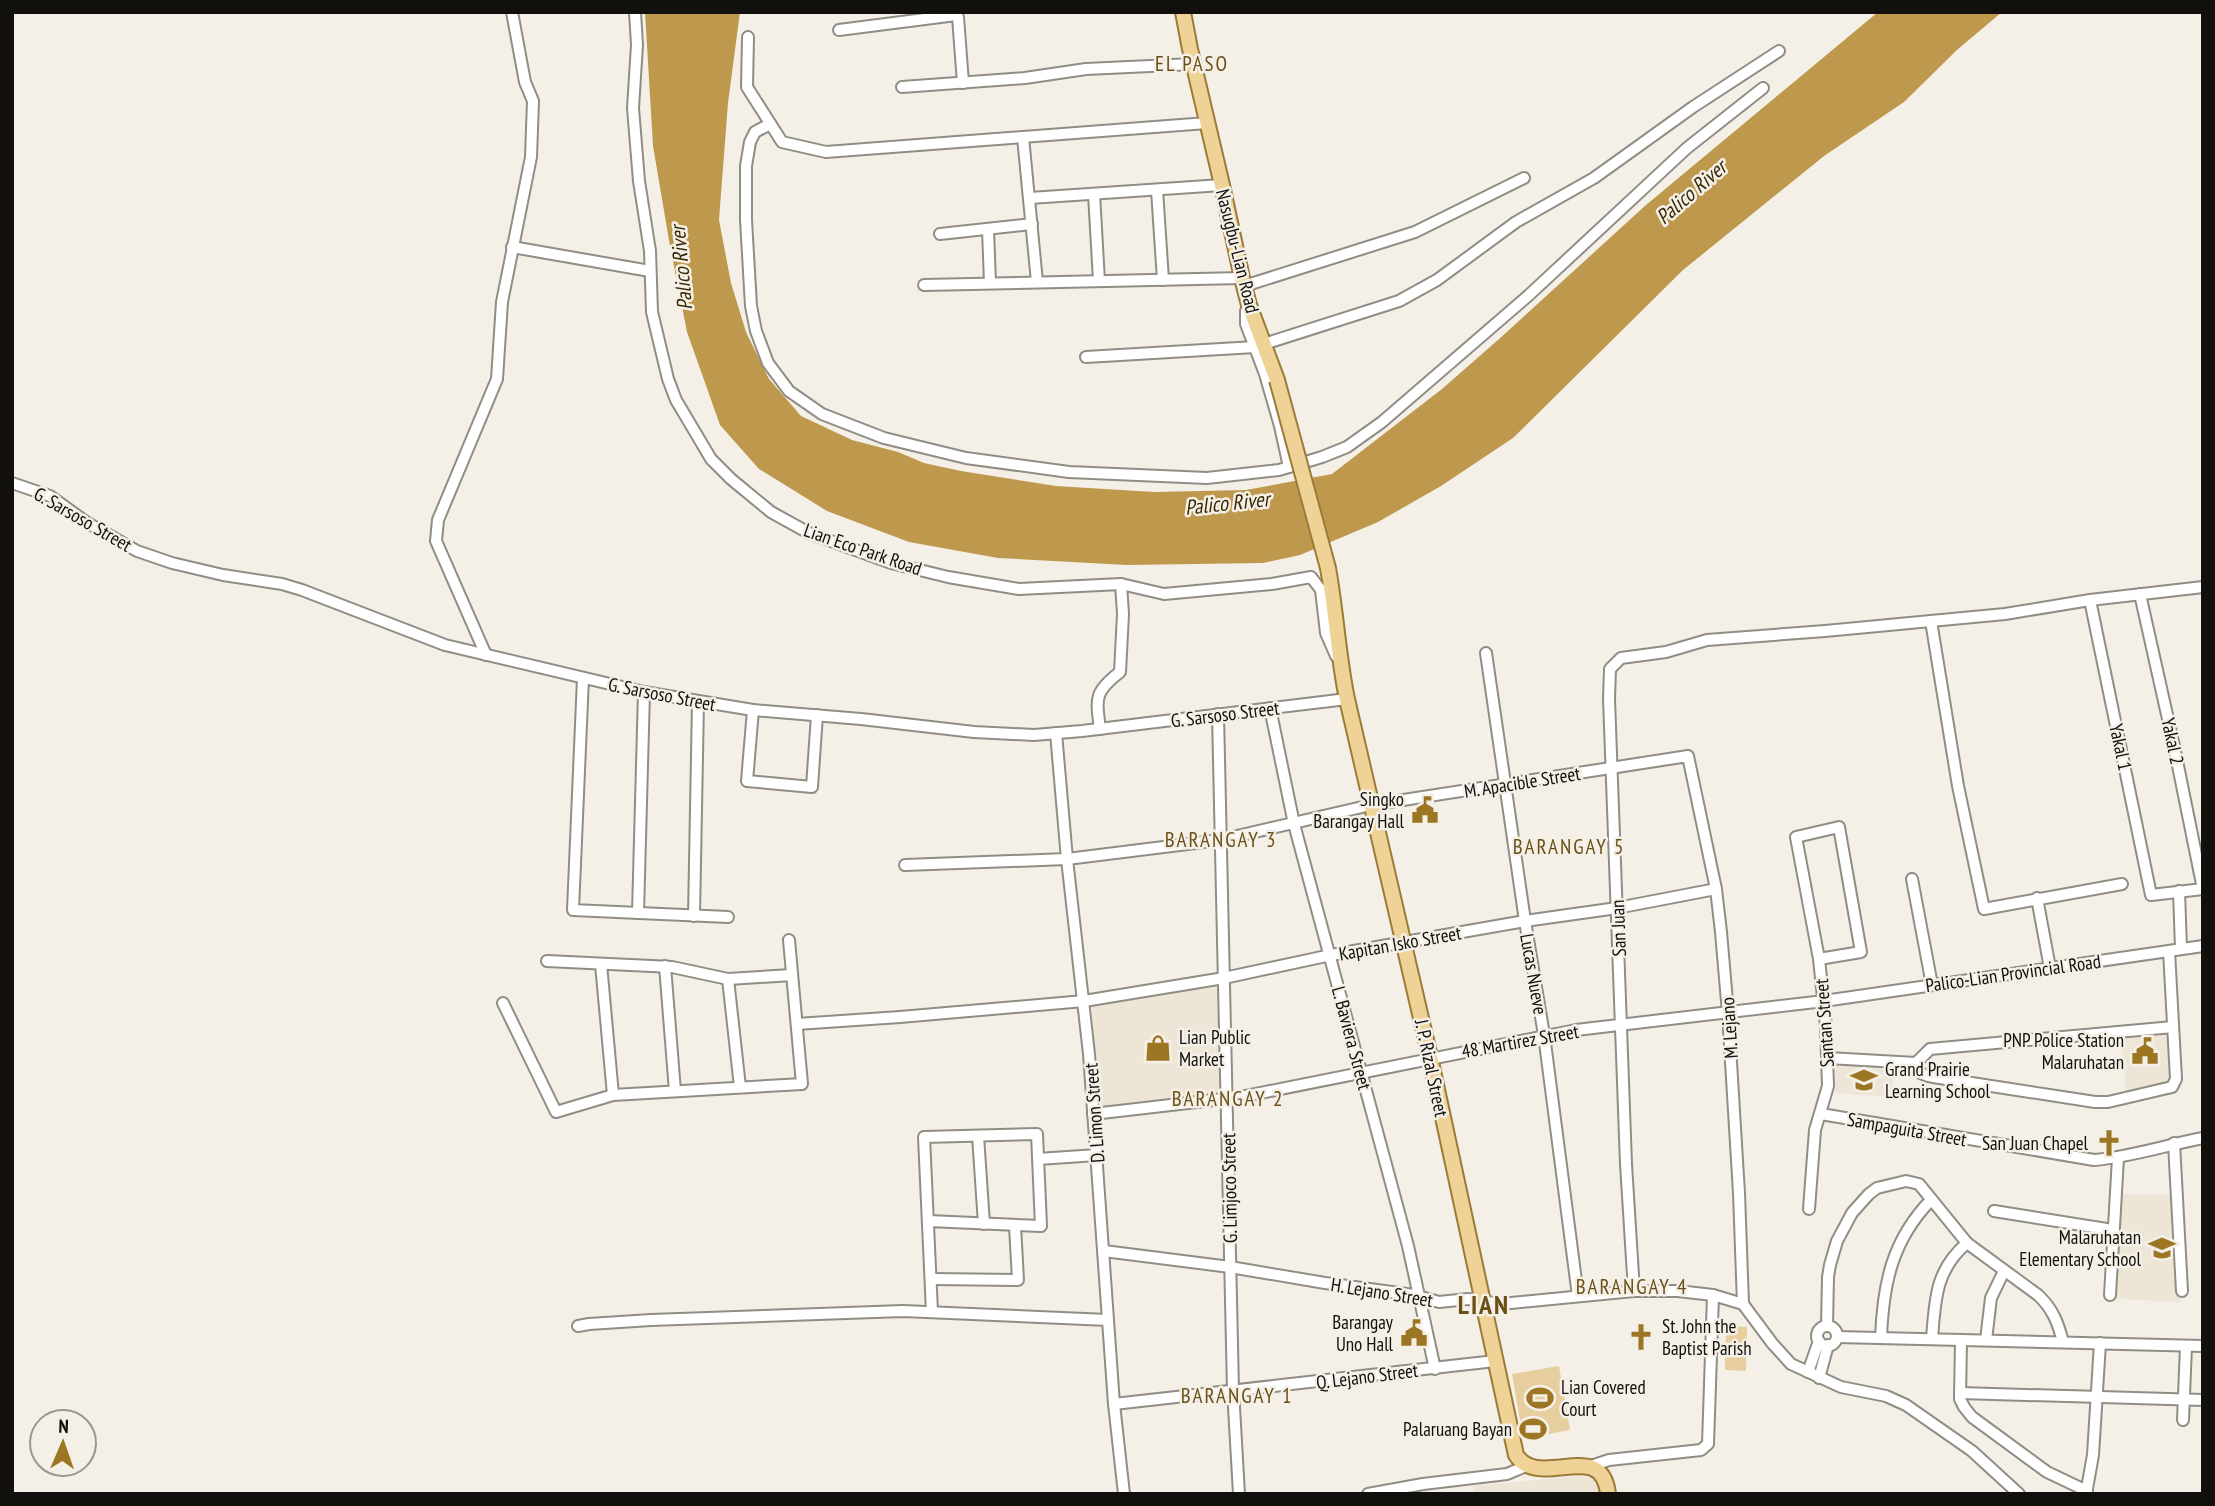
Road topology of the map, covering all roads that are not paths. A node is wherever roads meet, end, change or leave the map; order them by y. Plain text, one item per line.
1 (512, 12) edge
2 (635, 12) edge
3 (1183, 12) edge
4 (908, 16) edge
5 (839, 30) dead end
6 (748, 37) dead end
7 (1779, 51) dead end
8 (1193, 64) junction
9 (962, 83) junction
10 (902, 87) dead end
11 (1763, 88) dead end
12 (1207, 123) junction
13 (770, 124) junction
14 (1023, 136) junction
15 (1524, 178) dead end
16 (1222, 186) junction
17 (1157, 190) junction
18 (1094, 194) junction
19 (1030, 198) junction
20 (1031, 225) junction
21 (988, 229) junction
22 (940, 234) dead end
23 (512, 247) junction
24 (650, 271) junction
25 (1163, 279) junction
26 (1099, 281) junction
27 (1037, 282) junction
28 (1243, 282) junction
29 (990, 283) junction
30 (924, 285) dead end
31 (1259, 345) junction
32 (1086, 357) dead end
33 (1289, 467) junction
34 (12, 482) edge
35 (1328, 568) joint
36 (1121, 584) junction
37 (2203, 587) edge
38 (2140, 594) junction
39 (2090, 600) junction
40 (1931, 621) junction
41 (1486, 653) dead end
42 (486, 654) junction
43 (1340, 667) junction
44 (583, 678) junction
45 (644, 692) junction
46 (1346, 699) junction
47 (698, 702) junction
48 (1270, 708) junction
49 (753, 710) junction
50 (1218, 714) junction
51 (817, 715) junction
52 (1100, 729) junction
53 (1056, 733) junction
54 (1688, 756) joint
55 (1611, 768) junction
56 (1506, 784) junction
57 (1371, 805) junction
58 (1294, 824) junction
59 (1220, 840) junction
60 (1067, 859) junction
61 (905, 865) dead end
62 (1912, 879) dead end
63 (2122, 884) dead end
64 (1716, 889) junction
65 (2203, 889) edge
66 (2179, 891) junction
67 (2037, 898) junction
68 (1617, 908) junction
69 (638, 913) junction
70 (694, 916) junction
71 (728, 917) dead end
72 (1525, 921) junction
73 (789, 940) dead end
74 (1404, 942) junction
75 (2203, 946) edge
76 (2175, 950) junction
77 (1331, 955) junction
78 (1819, 959) junction
79 (547, 961) dead end
80 (601, 964) junction
81 (665, 966) junction
82 (2050, 968) junction
83 (792, 975) junction
84 (1224, 978) junction
85 (728, 979) junction
86 (1932, 985) junction
87 (1084, 1001) junction
88 (1824, 1001) junction
89 (503, 1003) dead end
90 (1728, 1013) junction
91 (797, 1024) junction
92 (1621, 1025) junction
93 (2173, 1027) junction
94 (1544, 1035) junction
95 (1430, 1057) junction
96 (1828, 1058) junction
97 (1916, 1063) junction
98 (1361, 1072) junction
99 (740, 1087) junction
100 (675, 1091) junction
101 (613, 1095) junction
102 (1228, 1099) junction
103 (1093, 1114) junction
104 (1821, 1114) junction
105 (978, 1136) junction
106 (2203, 1138) edge
107 (2174, 1143) junction
108 (1097, 1155) junction
109 (2118, 1158) junction
110 (1038, 1159) junction
111 (1931, 1200) junction
112 (1809, 1209) dead end
113 (1994, 1212) dead end
114 (929, 1221) junction
115 (984, 1224) junction
116 (1015, 1226) junction
117 (2113, 1230) junction
118 (1967, 1243) junction
119 (1104, 1251) junction
120 (1230, 1267) junction
121 (2004, 1271) junction
122 (931, 1279) junction
123 (1634, 1291) junction
124 (2182, 1291) dead end
125 (1713, 1295) junction
126 (2110, 1295) dead end
127 (1578, 1296) junction
128 (1420, 1298) junction
129 (1482, 1300) junction
130 (1743, 1304) junction
131 (932, 1312) junction
132 (1108, 1320) junction
133 (578, 1326) dead end
134 (1827, 1326) junction
135 (1881, 1338) junction
136 (1932, 1339) junction
137 (1961, 1340) junction
138 (1986, 1340) junction
139 (1828, 1341) junction
140 (2063, 1342) junction
141 (2100, 1343) junction
142 (2186, 1346) junction
143 (2203, 1346) edge
144 (1495, 1362) junction
145 (1435, 1368) junction
146 (1808, 1372) junction
147 (1819, 1378) junction
148 (1233, 1390) junction
149 (1960, 1393) junction
150 (2098, 1398) junction
151 (2184, 1399) junction
152 (2203, 1400) edge
153 (1114, 1404) junction
154 (2183, 1420) dead end
155 (1527, 1466) junction
156 (1591, 1466) junction
157 (1423, 1489) edge
158 (2086, 1492) edge
159 (1124, 1494) edge
160 (1239, 1494) edge
161 (1368, 1494) edge
162 (1608, 1494) edge
163 (2019, 1494) edge

1 - 23 street
2 - 24 street, Lian Eco Park Road
3 - 8 main road, Nasugbu-Lian Road
4 - 5 street
4 - 9 street
6 - 13 street
7 - 31 street
8 - 9 street
8 - 12 main road, Nasugbu-Lian Road
9 - 10 street
11 - 33 street
12 - 14 street
12 - 16 main road, Nasugbu-Lian Road
13 - 14 street
13 - 33 street
14 - 19 street
15 - 28 street
16 - 17 street
16 - 28 main road, Nasugbu-Lian Road
17 - 18 street
17 - 25 street
18 - 19 street
18 - 26 street
19 - 20 street
20 - 21 street
20 - 27 street
21 - 22 street
21 - 29 street
23 - 24 street
23 - 42 street
24 - 36 street, Lian Eco Park Road
25 - 26 street
25 - 28 street
26 - 27 street
27 - 29 street
28 - 31 main road, Nasugbu-Lian Road
29 - 30 street
31 - 32 street
31 - 33 street
31 - 35 main road, Nasugbu-Lian Road, bridge
34 - 42 street, G. Sarsoso Street
35 - 43 main road, J. P. Rizal Street
36 - 43 street, Lian Eco Park Road
36 - 52 street
37 - 38 street, San Juan
38 - 39 street, San Juan
38 - 65 street, Yakal 2
39 - 40 street, San Juan
39 - 66 street, Yakal 1
40 - 55 street, San Juan
40 - 67 street
41 - 56 street, Lucas Nueve
42 - 44 street, G. Sarsoso Street
43 - 46 main road, J. P. Rizal Street
44 - 45 street, G. Sarsoso Street
44 - 69 street
45 - 47 street, G. Sarsoso Street
45 - 69 street
46 - 48 street, G. Sarsoso Street
46 - 57 main road, J. P. Rizal Street
47 - 49 street, G. Sarsoso Street
47 - 70 street
48 - 50 street, G. Sarsoso Street
48 - 58 street, L. Baviera Street
49 - 51 street, G. Sarsoso Street
49 - 51 street
50 - 52 street, G. Sarsoso Street
50 - 59 street, G. Limjoco Street
51 - 53 street, G. Sarsoso Street
52 - 53 street, G. Sarsoso Street
53 - 60 street, D. Limon Street
54 - 55 street, M. Apacible Street
54 - 64 street, M. Lejano
55 - 56 street, M. Apacible Street
55 - 68 street, San Juan
56 - 57 street, M. Apacible Street
56 - 72 street, Lucas Nueve
57 - 58 street, M. Apacible Street
57 - 74 main road, J. P. Rizal Street
58 - 59 street, M. Apacible Street
58 - 77 street, L. Baviera Street
59 - 60 street, M. Apacible Street
59 - 84 street, G. Limjoco Street
60 - 61 street, M. Apacible Street
60 - 87 street, D. Limon Street
62 - 86 street
63 - 67 street
64 - 68 street, Kapitan Isko Street
64 - 90 street, M. Lejano
65 - 66 street
66 - 76 street
67 - 82 street
68 - 72 street, Kapitan Isko Street
68 - 92 street, San Juan
69 - 70 street
70 - 71 street
72 - 74 street, Kapitan Isko Street
72 - 94 street, Lucas Nueve
73 - 83 street
74 - 77 street, Kapitan Isko Street
74 - 95 main road, J. P. Rizal Street
75 - 76 street, Palico-Lian Provincial Road
76 - 82 street, Palico-Lian Provincial Road
76 - 93 street
77 - 84 street, Kapitan Isko Street
77 - 98 street, L. Baviera Street
78 - 78 street, Santan Street
78 - 88 street, Santan Street
79 - 80 street
80 - 81 street
80 - 101 street
81 - 85 street
81 - 100 street
82 - 86 street, Palico-Lian Provincial Road
83 - 85 street
83 - 91 street
84 - 87 street, Kapitan Isko Street
84 - 102 street, G. Limjoco Street
85 - 99 street
86 - 88 street, Palico-Lian Provincial Road
87 - 91 street, Kapitan Isko Street
87 - 103 street, D. Limon Street
88 - 90 street, 48 Martirez Street
88 - 96 street, Santan Street
89 - 101 street
90 - 92 street, 48 Martirez Street
90 - 130 street, M. Lejano
91 - 99 street
92 - 94 street, 48 Martirez Street
92 - 123 street, San Juan
93 - 97 street
93 - 97 street
94 - 95 street, 48 Martirez Street
94 - 127 street, Lucas Nueve
95 - 98 street, 48 Martirez Street
95 - 129 main road, J. P. Rizal Street
96 - 97 street
96 - 104 street, Santan Street
98 - 102 street, 48 Martirez Street
98 - 128 street, L. Baviera Street
99 - 100 street
100 - 101 street
102 - 103 street, 48 Martirez Street
102 - 120 street, G. Limjoco Street
103 - 108 street, D. Limon Street
104 - 109 street, Sampaguita Street
104 - 112 street, Santan Street
105 - 110 street
105 - 114 street
105 - 115 street
106 - 107 street, Sampaguita Street
107 - 109 street, Sampaguita Street
107 - 124 street
108 - 110 street
108 - 119 street, D. Limon Street
109 - 117 street
110 - 116 street
111 - 118 street
111 - 134 street
111 - 135 street
113 - 117 street
114 - 115 street
114 - 122 street
115 - 116 street
116 - 122 street
117 - 126 street
118 - 121 street
118 - 136 street
119 - 120 street, H. Lejano Street
119 - 132 street, D. Limon Street
120 - 128 street, H. Lejano Street
120 - 148 street, G. Limjoco Street
121 - 138 street
121 - 140 street
122 - 131 street
123 - 125 street, H. Lejano Street
123 - 127 street, H. Lejano Street
125 - 130 street, H. Lejano Street
125 - 156 street
127 - 129 street, H. Lejano Street
128 - 129 street, H. Lejano Street
128 - 145 street, L. Baviera Street
129 - 144 main road, J. P. Rizal Street
130 - 146 street
131 - 132 street
131 - 133 street
132 - 153 street, D. Limon Street
134 - 139 street
134 - 139 street
135 - 136 street
135 - 139 street
136 - 137 street
137 - 138 street
137 - 149 street
138 - 140 street
139 - 146 street
139 - 147 street
140 - 141 street
141 - 142 street
141 - 150 street
142 - 143 street
142 - 151 street
144 - 145 street, Q. Lejano Street
144 - 155 main road, J. P. Rizal Street
145 - 148 street, Q. Lejano Street
146 - 147 street
147 - 163 street
148 - 153 street, Q. Lejano Street
148 - 160 street, G. Limjoco Street
149 - 150 street
149 - 158 street
150 - 151 street
150 - 158 street
151 - 152 street
151 - 154 street
153 - 159 street, D. Limon Street
155 - 156 main road
155 - 157 street
156 - 162 main road
157 - 161 street

